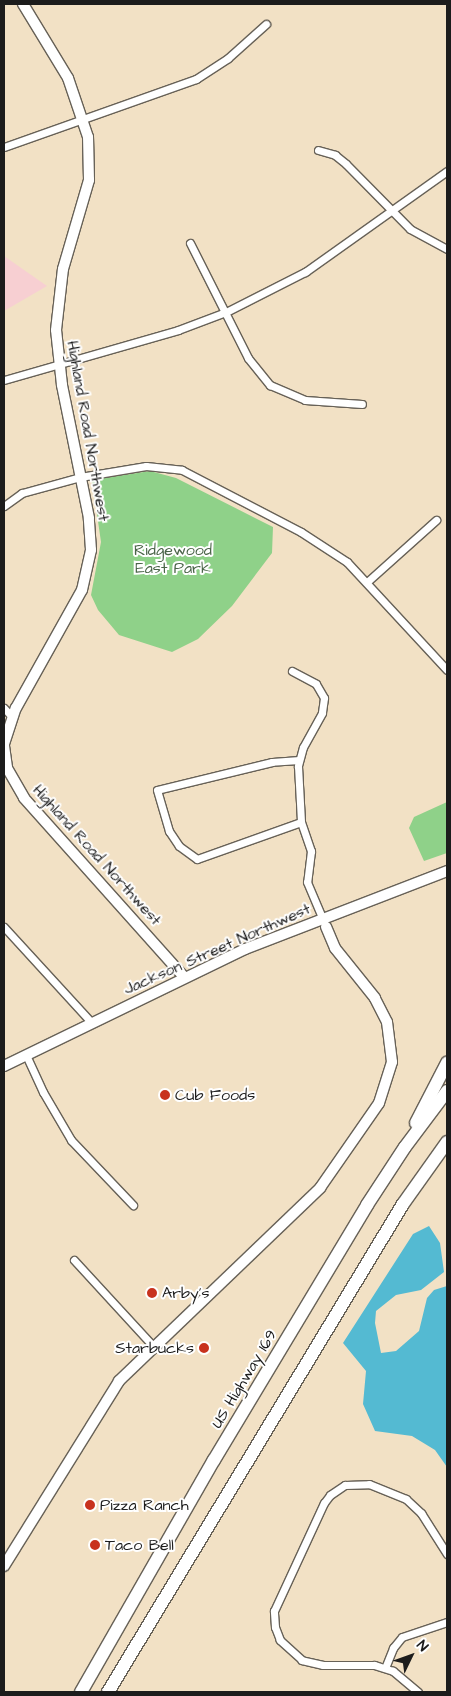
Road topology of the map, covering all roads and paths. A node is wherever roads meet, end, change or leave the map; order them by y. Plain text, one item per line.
1 (23, 4) edge
2 (266, 24) dead end
3 (84, 120) junction
4 (4, 147) edge
5 (318, 150) dead end
6 (447, 172) edge
7 (391, 212) junction
8 (190, 243) dead end
9 (447, 249) edge
10 (226, 312) junction
11 (59, 364) junction
12 (4, 380) edge
13 (362, 404) dead end
14 (80, 477) junction
15 (4, 506) edge
16 (436, 520) dead end
17 (367, 582) junction
18 (447, 670) edge
19 (292, 671) dead end
20 (4, 708) edge
21 (12, 717) junction
22 (4, 745) edge
23 (299, 760) junction
24 (301, 822) junction
25 (447, 871) edge
26 (324, 923) junction
27 (4, 927) edge
28 (184, 977) junction
29 (91, 1022) junction
30 (26, 1055) junction
31 (447, 1063) edge
32 (4, 1066) edge
33 (447, 1091) edge
34 (447, 1142) edge
35 (405, 1147) junction
36 (447, 1147) edge
37 (429, 1167) junction
38 (133, 1206) dead end
39 (74, 1260) dead end
40 (154, 1347) junction
41 (447, 1554) edge
42 (4, 1566) edge
43 (447, 1622) edge
44 (134, 1648) junction
45 (99, 1661) junction
46 (385, 1668) junction
47 (76, 1692) edge
48 (81, 1692) edge
49 (108, 1692) edge
50 (114, 1692) edge
51 (418, 1692) edge

1 - 3 street, Highland Road Northwest
2 - 3 street
3 - 4 street
3 - 11 street, Highland Road Northwest
5 - 7 street
6 - 7 street
7 - 9 street
7 - 10 street
8 - 10 street
10 - 11 street
10 - 13 street
11 - 12 street
11 - 14 street, Highland Road Northwest
14 - 15 street
14 - 17 street
14 - 21 street, Highland Road Northwest
16 - 17 street
17 - 18 street
19 - 23 street
20 - 21 street
21 - 22 street, Highland Road Northwest
22 - 28 street, Highland Road Northwest
23 - 24 street
23 - 24 street
24 - 26 street
25 - 26 street, Jackson Street Northwest
26 - 28 street, Jackson Street Northwest
26 - 40 street
27 - 29 street
28 - 29 street, Jackson Street Northwest
29 - 30 street, Jackson Street Northwest
30 - 32 street, Jackson Street Northwest
30 - 38 street
31 - 35 highway
33 - 35 highway, US Highway 169
34 - 37 highway
35 - 45 highway, US Highway 169
36 - 37 highway
37 - 44 highway
39 - 40 street
40 - 42 street
41 - 46 street
43 - 46 street
44 - 49 highway
44 - 50 highway
45 - 47 highway
45 - 48 highway, US Highway 169
46 - 51 street

